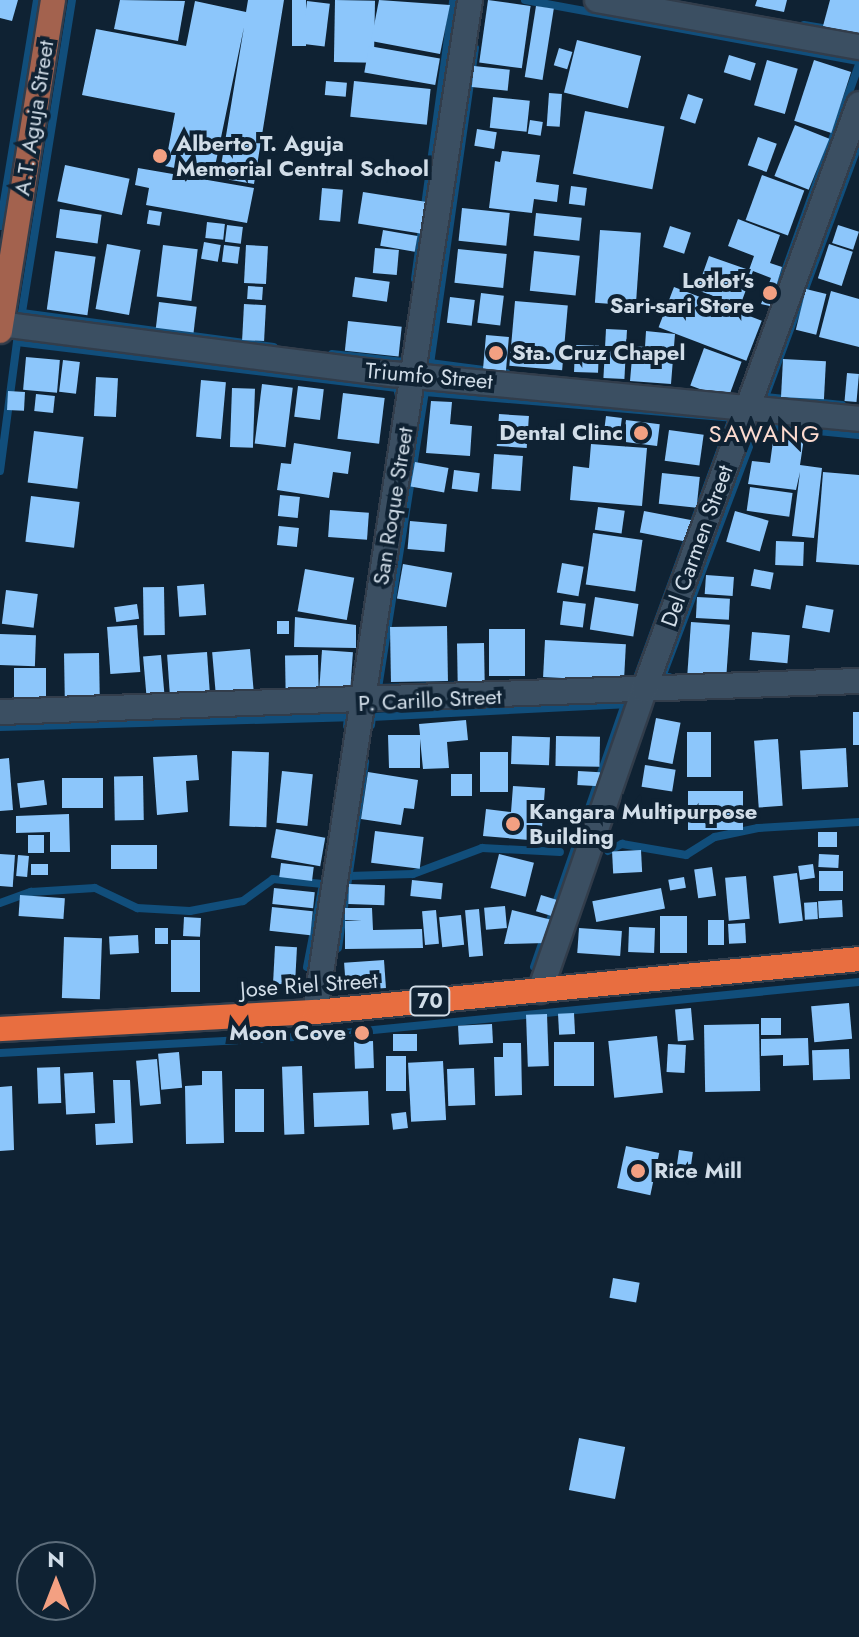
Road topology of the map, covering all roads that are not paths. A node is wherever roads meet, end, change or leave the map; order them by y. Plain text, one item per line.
1 (53, 0) edge
2 (470, 0) edge
3 (597, 0) edge
4 (859, 47) edge
5 (859, 104) edge
6 (0, 324) edge
7 (0, 331) edge
8 (413, 373) junction
9 (748, 408) junction
10 (859, 419) edge
11 (859, 681) edge
12 (644, 690) junction
13 (363, 703) junction
14 (0, 712) edge
15 (859, 959) edge
16 (540, 991) junction
17 (315, 1012) junction
18 (0, 1029) edge

1 - 6 main road, A.T. Aguja Street
2 - 8 street, San Roque Street
3 - 4 street
5 - 9 street, Del Carmen Street
6 - 7 main road, A.T. Aguja Street
6 - 8 street, Triumfo Street
8 - 9 street, Triumfo Street
8 - 13 street, San Roque Street
9 - 10 street, Triumfo Street
9 - 12 street, Del Carmen Street
11 - 12 street, P. Carillo Street
12 - 13 street, P. Carillo Street
12 - 16 street, Del Carmen Street
13 - 14 street, P. Carillo Street
13 - 17 street, San Roque Street
15 - 16 highway, Jose Riel Street / 70
16 - 17 highway, Jose Riel Street / 70
17 - 18 highway, Jose Riel Street / 70

